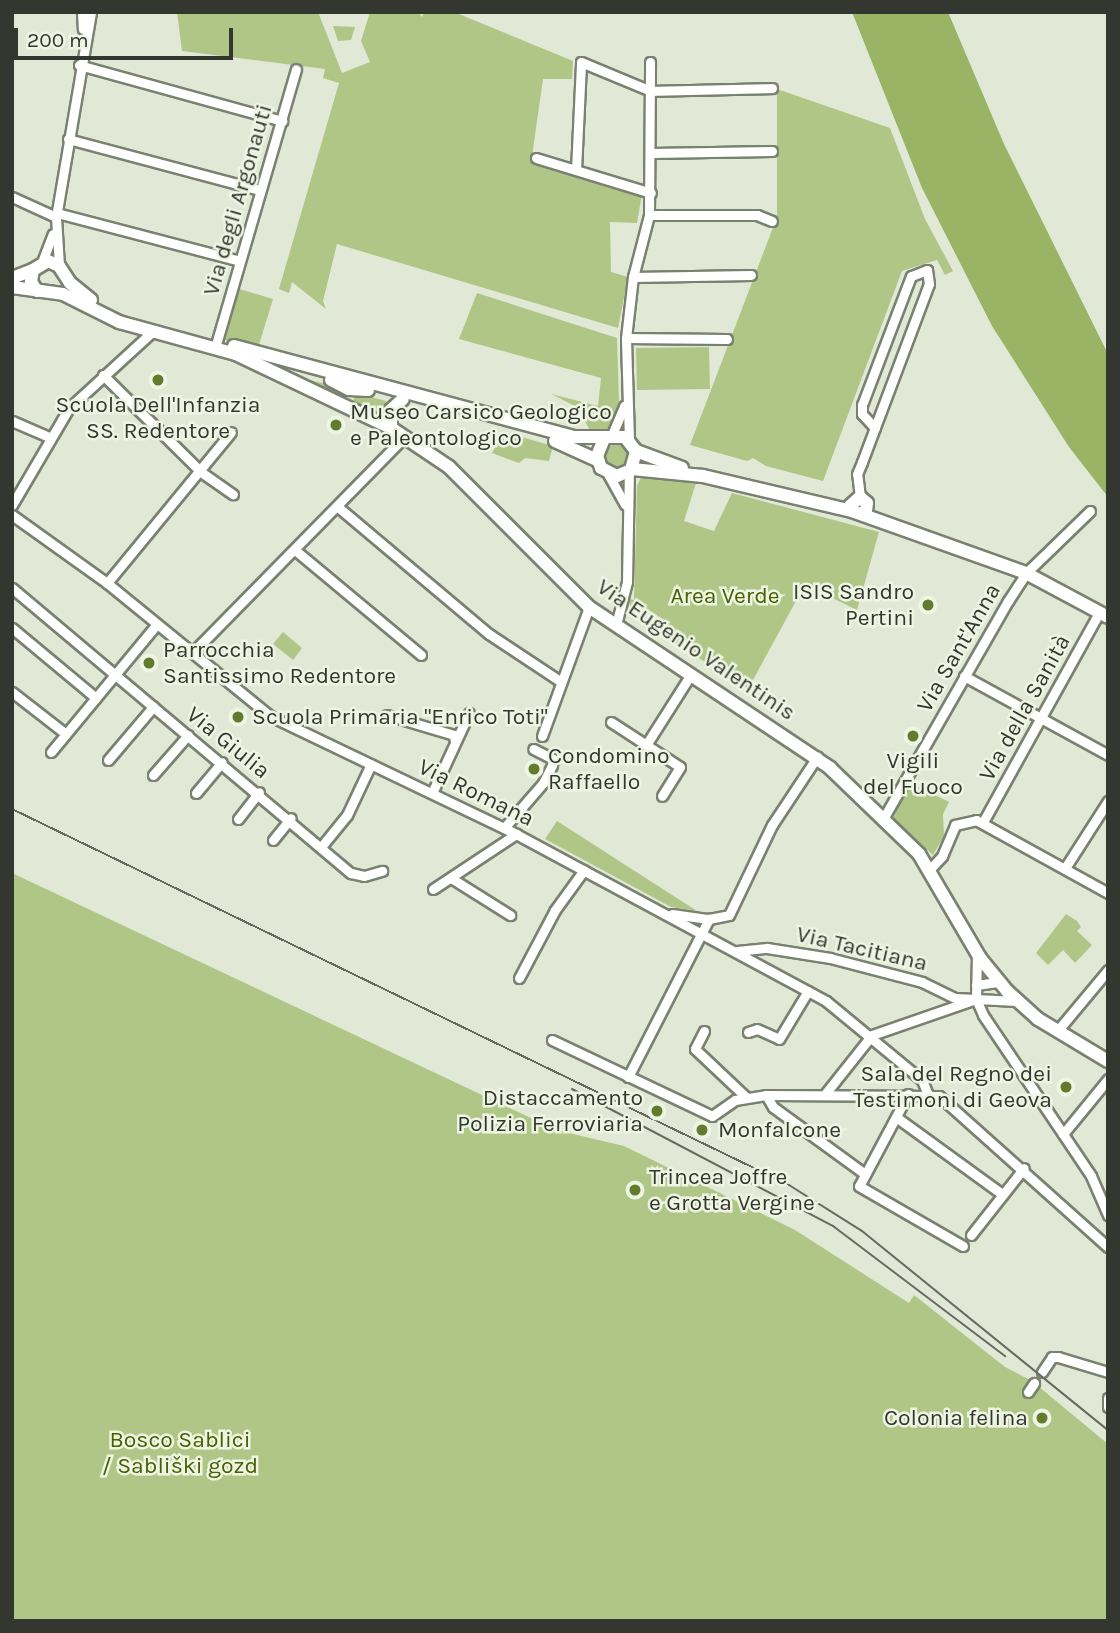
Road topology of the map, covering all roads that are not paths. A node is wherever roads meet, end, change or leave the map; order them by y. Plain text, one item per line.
1 (82, 12) edge
2 (91, 12) edge
3 (84, 44) junction
4 (650, 62) dead end
5 (79, 65) junction
6 (296, 69) dead end
7 (772, 88) dead end
8 (651, 91) junction
9 (282, 121) junction
10 (68, 139) junction
11 (772, 152) dead end
12 (651, 153) junction
13 (536, 158) dead end
14 (576, 170) junction
15 (260, 190) junction
16 (651, 192) junction
17 (12, 197) edge
18 (56, 215) junction
19 (649, 215) junction
20 (772, 221) dead end
21 (55, 229) junction
22 (240, 261) junction
23 (37, 266) junction
24 (61, 270) junction
25 (751, 275) dead end
26 (633, 277) junction
27 (12, 278) edge
28 (12, 287) edge
29 (38, 291) junction
30 (54, 293) junction
31 (152, 331) junction
32 (626, 338) junction
33 (727, 339) dead end
34 (217, 341) junction
35 (237, 350) junction
36 (103, 375) junction
37 (352, 384) junction
38 (626, 398) junction
39 (403, 399) junction
40 (349, 407) junction
41 (12, 421) edge
42 (391, 428) junction
43 (875, 428) junction
44 (231, 432) dead end
45 (49, 436) junction
46 (405, 436) junction
47 (607, 439) junction
48 (633, 446) junction
49 (597, 460) junction
50 (631, 470) junction
51 (201, 472) junction
52 (608, 474) junction
53 (703, 476) junction
54 (233, 494) dead end
55 (12, 505) edge
56 (857, 506) junction
57 (338, 507) junction
58 (1090, 511) dead end
59 (628, 513) junction
60 (12, 515) edge
61 (295, 550) junction
62 (1027, 573) junction
63 (107, 583) junction
64 (12, 589) edge
65 (589, 607) junction
66 (1104, 614) edge
67 (157, 624) junction
68 (616, 625) junction
69 (12, 628) edge
70 (192, 653) junction
71 (421, 655) dead end
72 (691, 674) junction
73 (116, 676) junction
74 (964, 676) junction
75 (560, 681) junction
76 (12, 692) edge
77 (96, 698) junction
78 (153, 707) junction
79 (469, 713) dead end
80 (387, 715) dead end
81 (1043, 719) junction
82 (611, 722) dead end
83 (66, 734) junction
84 (188, 735) junction
85 (542, 736) dead end
86 (455, 742) junction
87 (646, 745) junction
88 (533, 749) dead end
89 (51, 752) dead end
90 (1108, 755) edge
91 (817, 757) junction
92 (107, 760) dead end
93 (222, 762) junction
94 (371, 764) junction
95 (153, 775) dead end
96 (259, 792) junction
97 (196, 793) dead end
98 (432, 793) junction
99 (662, 796) dead end
100 (1108, 801) edge
101 (291, 818) junction
102 (238, 819) dead end
103 (883, 819) junction
104 (984, 822) junction
105 (504, 828) junction
106 (516, 834) junction
107 (272, 840) dead end
108 (321, 847) junction
109 (1065, 868) junction
110 (930, 869) junction
111 (382, 870) dead end
112 (583, 870) junction
113 (451, 878) junction
114 (433, 889) dead end
115 (1108, 893) edge
116 (660, 912) junction
117 (510, 915) dead end
118 (709, 919) junction
119 (702, 933) junction
120 (737, 951) junction
121 (977, 952) junction
122 (1108, 970) edge
123 (519, 978) dead end
124 (998, 982) junction
125 (976, 985) junction
126 (808, 991) junction
127 (976, 999) junction
128 (991, 999) junction
129 (1017, 1001) junction
130 (1058, 1030) junction
131 (704, 1031) dead end
132 (748, 1032) dead end
133 (872, 1035) junction
134 (552, 1040) dead end
135 (1108, 1061) edge
136 (628, 1077) junction
137 (1108, 1079) edge
138 (825, 1094) junction
139 (908, 1094) junction
140 (766, 1095) junction
141 (928, 1095) junction
142 (747, 1098) junction
143 (896, 1117) junction
144 (1063, 1134) junction
145 (1024, 1168) junction
146 (866, 1174) junction
147 (1002, 1195) junction
148 (1108, 1215) edge
149 (971, 1236) dead end
150 (1107, 1245) edge
151 (963, 1246) dead end
152 (1042, 1372) dead end
153 (1108, 1372) edge
154 (1034, 1383) dead end
155 (1028, 1392) dead end
156 (1108, 1398) edge
157 (1108, 1406) edge

1 - 3 street
2 - 3 street
3 - 5 street
4 - 8 street
5 - 9 street
5 - 10 street
6 - 9 street, Via degli Argonauti
7 - 8 street
8 - 12 street
8 - 14 street
9 - 15 street, Via degli Argonauti
10 - 15 street
10 - 18 street
11 - 12 street
12 - 16 street
13 - 14 street
14 - 16 street
15 - 22 street, Via degli Argonauti
16 - 19 street
17 - 18 street
18 - 21 street
18 - 22 street
19 - 20 street
19 - 26 street
21 - 23 street
21 - 24 street
22 - 34 street, Via degli Argonauti
23 - 24 main road
23 - 27 main road
23 - 29 main road
24 - 30 main road
24 - 34 main road, Via Eugenio Valentinis
25 - 26 street
26 - 32 street
28 - 29 main road
29 - 30 main road
30 - 31 main road, Via Eugenio Valentinis
31 - 35 main road, Via Eugenio Valentinis
31 - 36 street
32 - 33 street
32 - 38 street
34 - 35 main road, Via Eugenio Valentinis
35 - 37 main road
35 - 40 main road, Via Eugenio Valentinis
36 - 45 street
36 - 51 street
37 - 39 main road
37 - 40 main road
37 - 47 main road
38 - 47 street
38 - 48 street
39 - 42 main road
39 - 49 main road
40 - 42 main road, Via Eugenio Valentinis
41 - 45 street
42 - 46 main road, Via Eugenio Valentinis
43 - 43 street
43 - 56 street
44 - 51 street
45 - 55 street
46 - 57 street
46 - 65 main road, Via Eugenio Valentinis
47 - 48 main road
47 - 49 main road
48 - 50 main road
48 - 53 main road
49 - 52 main road
50 - 52 main road
50 - 53 main road
50 - 59 street
51 - 54 street
51 - 63 street
52 - 59 street
53 - 56 main road
56 - 62 main road
57 - 61 street
57 - 75 street
58 - 62 street, Via Sant'Anna
59 - 68 street
60 - 63 street, Via Romana
61 - 70 street
61 - 71 street
62 - 66 main road
62 - 74 street, Via Sant'Anna
63 - 67 street, Via Romana
64 - 73 street, Via Giulia
65 - 68 main road, Via Eugenio Valentinis
65 - 75 street
66 - 81 street, Via della Sanità
67 - 70 street, Via Romana
67 - 73 street
68 - 72 main road, Via Eugenio Valentinis
69 - 77 street
70 - 94 street, Via Romana
72 - 87 street
72 - 91 main road, Via Eugenio Valentinis
73 - 77 street
73 - 78 street, Via Giulia
74 - 81 street
74 - 103 street, Via Sant'Anna
75 - 85 street
76 - 83 street
77 - 83 street
78 - 84 street, Via Giulia
78 - 92 street
79 - 86 street
80 - 86 street
81 - 90 street
81 - 104 street, Via della Sanità
82 - 87 street
83 - 89 street
84 - 93 street, Via Giulia
84 - 95 street
86 - 98 street
87 - 99 street
88 - 105 street
91 - 103 main road, Via Eugenio Valentinis
91 - 118 street
93 - 96 street, Via Giulia
93 - 97 street
94 - 98 street, Via Romana
94 - 108 street
96 - 101 street, Via Giulia
96 - 102 street
98 - 105 street, Via Romana
100 - 109 street
101 - 107 street
101 - 108 street, Via Giulia
103 - 110 main road, Via Eugenio Valentinis
104 - 109 street
104 - 110 street
105 - 106 street, Via Romana
106 - 112 street, Via Romana
106 - 113 street
108 - 111 street, Via Giulia
109 - 115 street
110 - 121 main road, Via Eugenio Valentinis
112 - 116 street, Via Romana
112 - 123 street
113 - 114 street
113 - 117 street
116 - 118 street
116 - 119 street, Via Romana
118 - 119 street
119 - 120 street, Via Romana
119 - 136 street
120 - 126 street, Via Romana
120 - 127 street, Via Tacitiana
121 - 124 main road, Via Eugenio Valentinis
121 - 125 street
122 - 130 street
124 - 125 street
124 - 128 street
124 - 129 main road, Via Eugenio Valentinis
125 - 127 street
126 - 132 street
126 - 133 street, Via Romana
127 - 128 street
127 - 133 street
127 - 144 street
128 - 129 street
129 - 130 main road, Via Eugenio Valentinis
130 - 135 main road, Via Eugenio Valentinis
131 - 142 street
133 - 138 street
133 - 141 street, Via Romana
134 - 136 street
136 - 142 street
137 - 144 street
138 - 139 street
138 - 140 street
139 - 141 street
139 - 143 street
140 - 142 street
140 - 146 street
141 - 145 street
143 - 146 street
143 - 147 street
144 - 148 street
145 - 147 street
145 - 150 street
146 - 151 street
147 - 149 street
152 - 153 street
154 - 155 street
156 - 157 street

